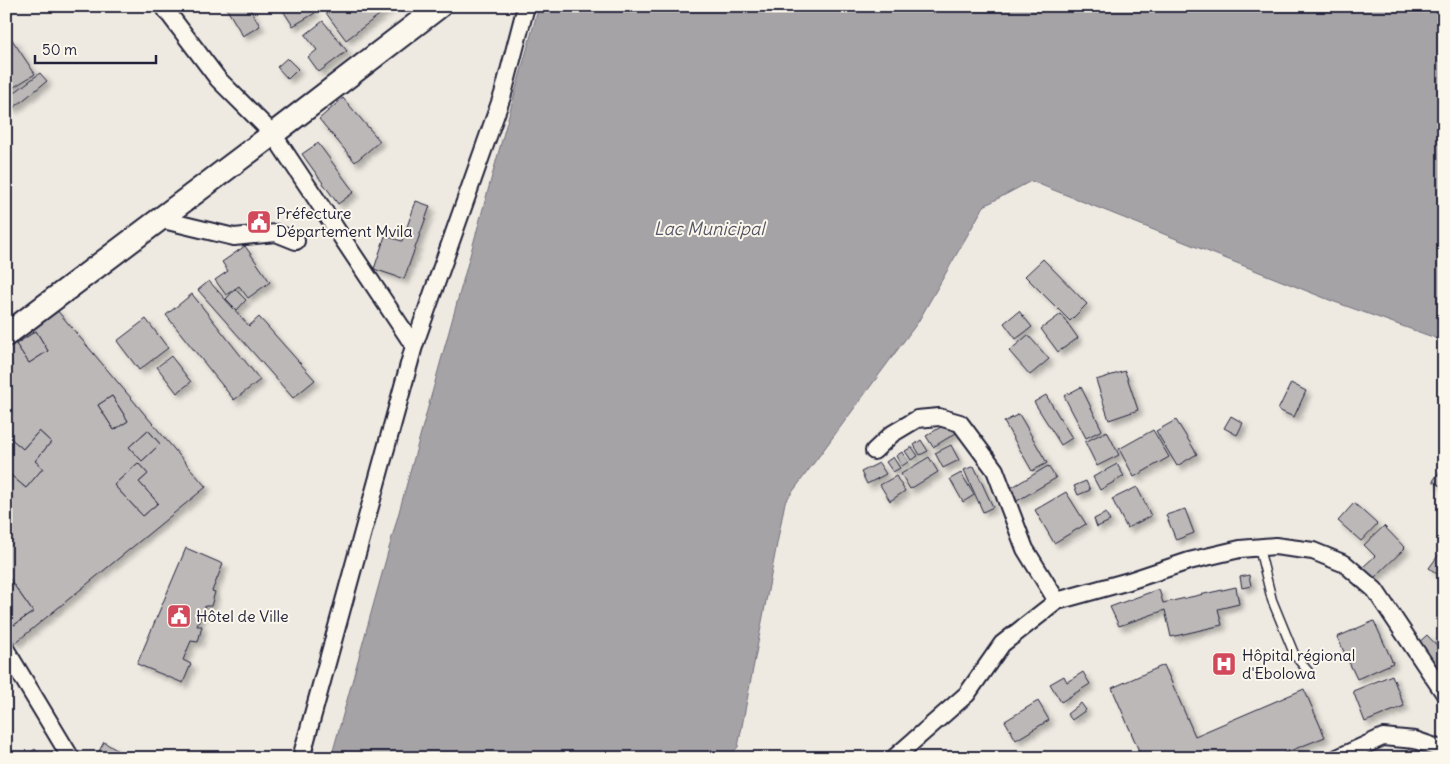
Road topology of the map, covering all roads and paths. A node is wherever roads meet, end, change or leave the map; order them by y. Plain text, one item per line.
1 (163, 6) edge
2 (440, 6) edge
3 (526, 6) edge
4 (273, 134) junction
5 (159, 219) junction
6 (296, 241) dead end
7 (6, 335) edge
8 (414, 346) junction
9 (874, 451) dead end
10 (1258, 548) junction
11 (1057, 601) junction
12 (6, 650) edge
13 (1308, 671) dead end
14 (1444, 693) edge
15 (1444, 750) edge
16 (71, 758) edge
17 (301, 758) edge
18 (894, 758) edge
19 (1337, 758) edge

1 - 4 street
2 - 4 street
3 - 8 street
4 - 5 street
4 - 8 street
5 - 6 street
5 - 7 street
8 - 17 street
9 - 11 street
10 - 11 street
10 - 13 lane
10 - 14 street
11 - 18 street
12 - 16 street
15 - 19 street

